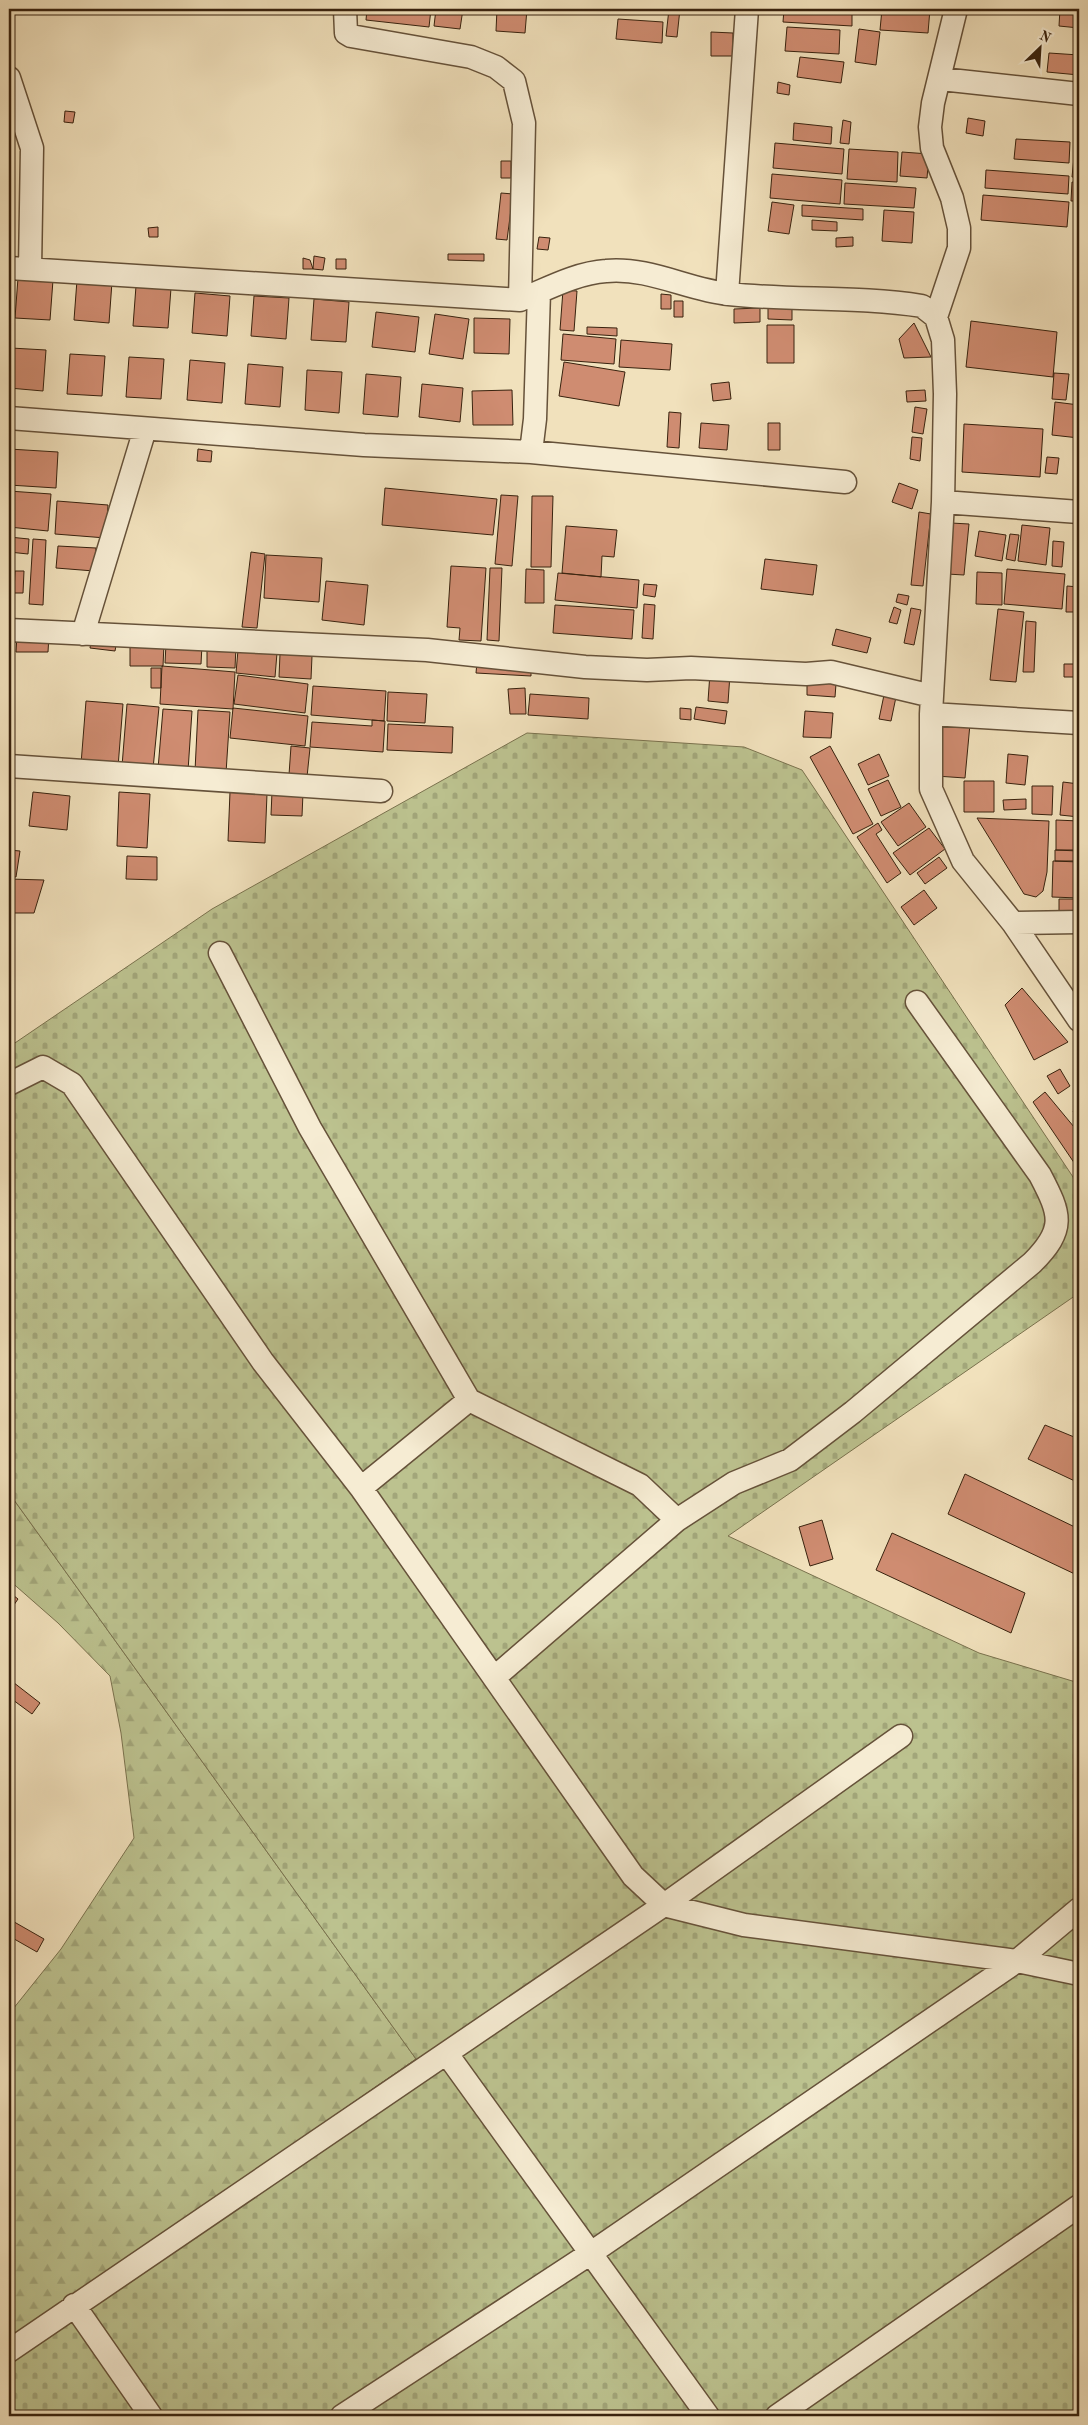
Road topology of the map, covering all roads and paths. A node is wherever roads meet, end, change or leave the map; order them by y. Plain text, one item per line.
1 (345, 9) edge
2 (747, 9) edge
3 (956, 9) edge
4 (9, 78) edge
5 (941, 79) junction
6 (1079, 94) edge
7 (19, 268) edge
8 (727, 294) junction
9 (530, 296) junction
10 (936, 317) junction
11 (9, 418) edge
12 (145, 429) junction
13 (531, 452) junction
14 (845, 482) dead end
15 (943, 502) junction
16 (1079, 512) edge
17 (9, 630) edge
18 (83, 634) junction
19 (932, 705) junction
20 (1079, 722) edge
21 (9, 766) edge
22 (381, 791) dead end
23 (1079, 922) edge
24 (1013, 923) junction
25 (220, 953) dead end
26 (917, 1002) dead end
27 (1079, 1020) edge
28 (9, 1084) edge
29 (469, 1400) junction
30 (361, 1488) junction
31 (677, 1520) junction
32 (495, 1677) junction
33 (901, 1736) dead end
34 (664, 1905) junction
35 (1079, 1909) edge
36 (1017, 1961) junction
37 (1079, 1974) edge
38 (447, 2054) junction
39 (1079, 2206) edge
40 (591, 2253) junction
41 (74, 2305) junction
42 (9, 2351) edge
43 (151, 2416) edge
44 (342, 2416) edge
45 (708, 2416) edge
46 (777, 2416) edge

1 - 9 street
2 - 8 street
3 - 5 street
4 - 7 street
5 - 6 street
5 - 10 street
7 - 9 street
8 - 9 street
8 - 10 street
9 - 13 street
10 - 15 street
11 - 12 street
12 - 13 street
12 - 18 street
13 - 14 street
15 - 16 street
15 - 19 street
17 - 18 street
18 - 19 street
19 - 20 street
19 - 24 street
21 - 22 street
23 - 24 street
24 - 27 street
25 - 29 street
26 - 31 street
28 - 30 street
29 - 30 street
29 - 31 street
30 - 32 street
31 - 32 street
32 - 34 street
33 - 34 street
34 - 36 street
34 - 38 street
35 - 36 street
36 - 37 street
36 - 40 street
38 - 40 street
38 - 41 street
39 - 46 street
40 - 44 street
40 - 45 street
41 - 42 street
41 - 43 street

